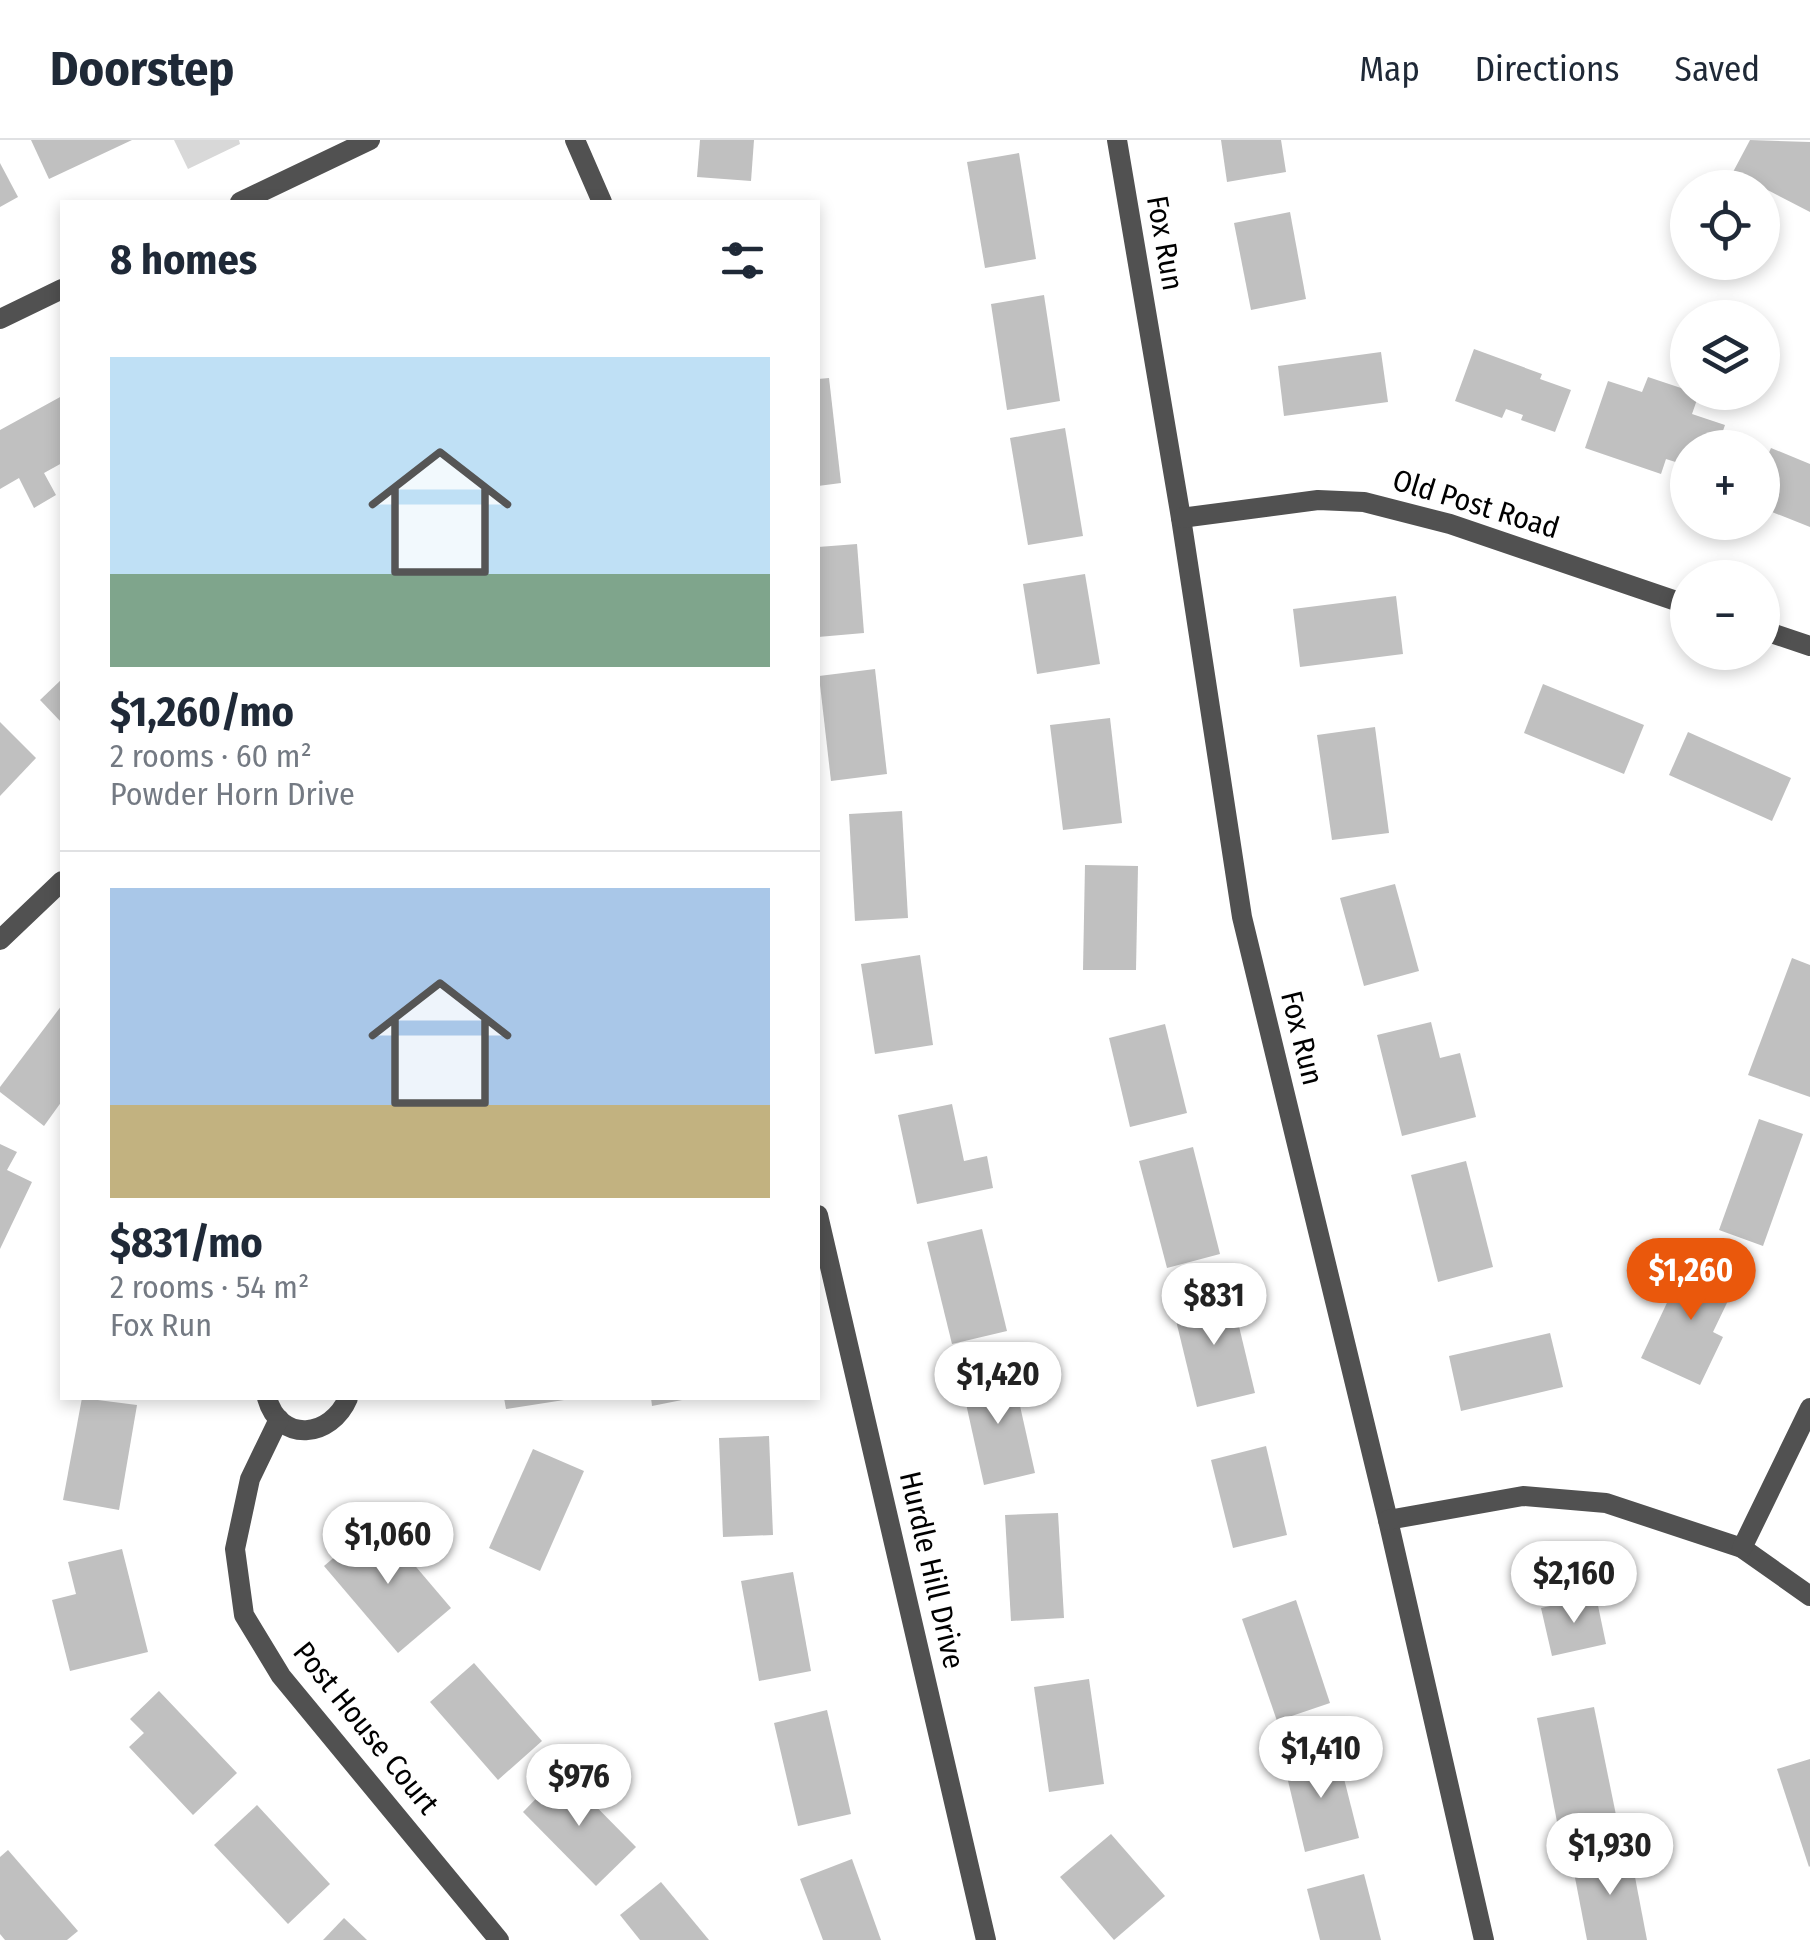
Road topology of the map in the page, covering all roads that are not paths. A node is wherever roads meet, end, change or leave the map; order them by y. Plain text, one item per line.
1 (370, 140) edge
2 (575, 140) edge
3 (1117, 140) edge
4 (244, 200) edge
5 (601, 200) edge
6 (60, 290) edge
7 (0, 319) edge
8 (1181, 518) junction
9 (1670, 599) edge
10 (1780, 636) edge
11 (1810, 646) edge
12 (60, 883) edge
13 (0, 940) edge
14 (820, 1224) edge
15 (268, 1400) edge
16 (347, 1400) edge
17 (1810, 1408) edge
18 (279, 1420) junction
19 (1388, 1520) junction
20 (1742, 1548) junction
21 (1810, 1596) edge
22 (499, 1940) edge
23 (986, 1940) edge
24 (1484, 1940) edge

1 - 4 street
2 - 5 street
3 - 8 street, Fox Run
6 - 7 street
8 - 9 street, Old Post Road
8 - 19 street, Fox Run
10 - 11 street
12 - 13 street
14 - 23 street, Hurdle Hill Drive
15 - 18 street
16 - 18 street
17 - 20 street
18 - 22 street, Post House Court
19 - 20 street
19 - 24 street, Fox Run
20 - 21 street

